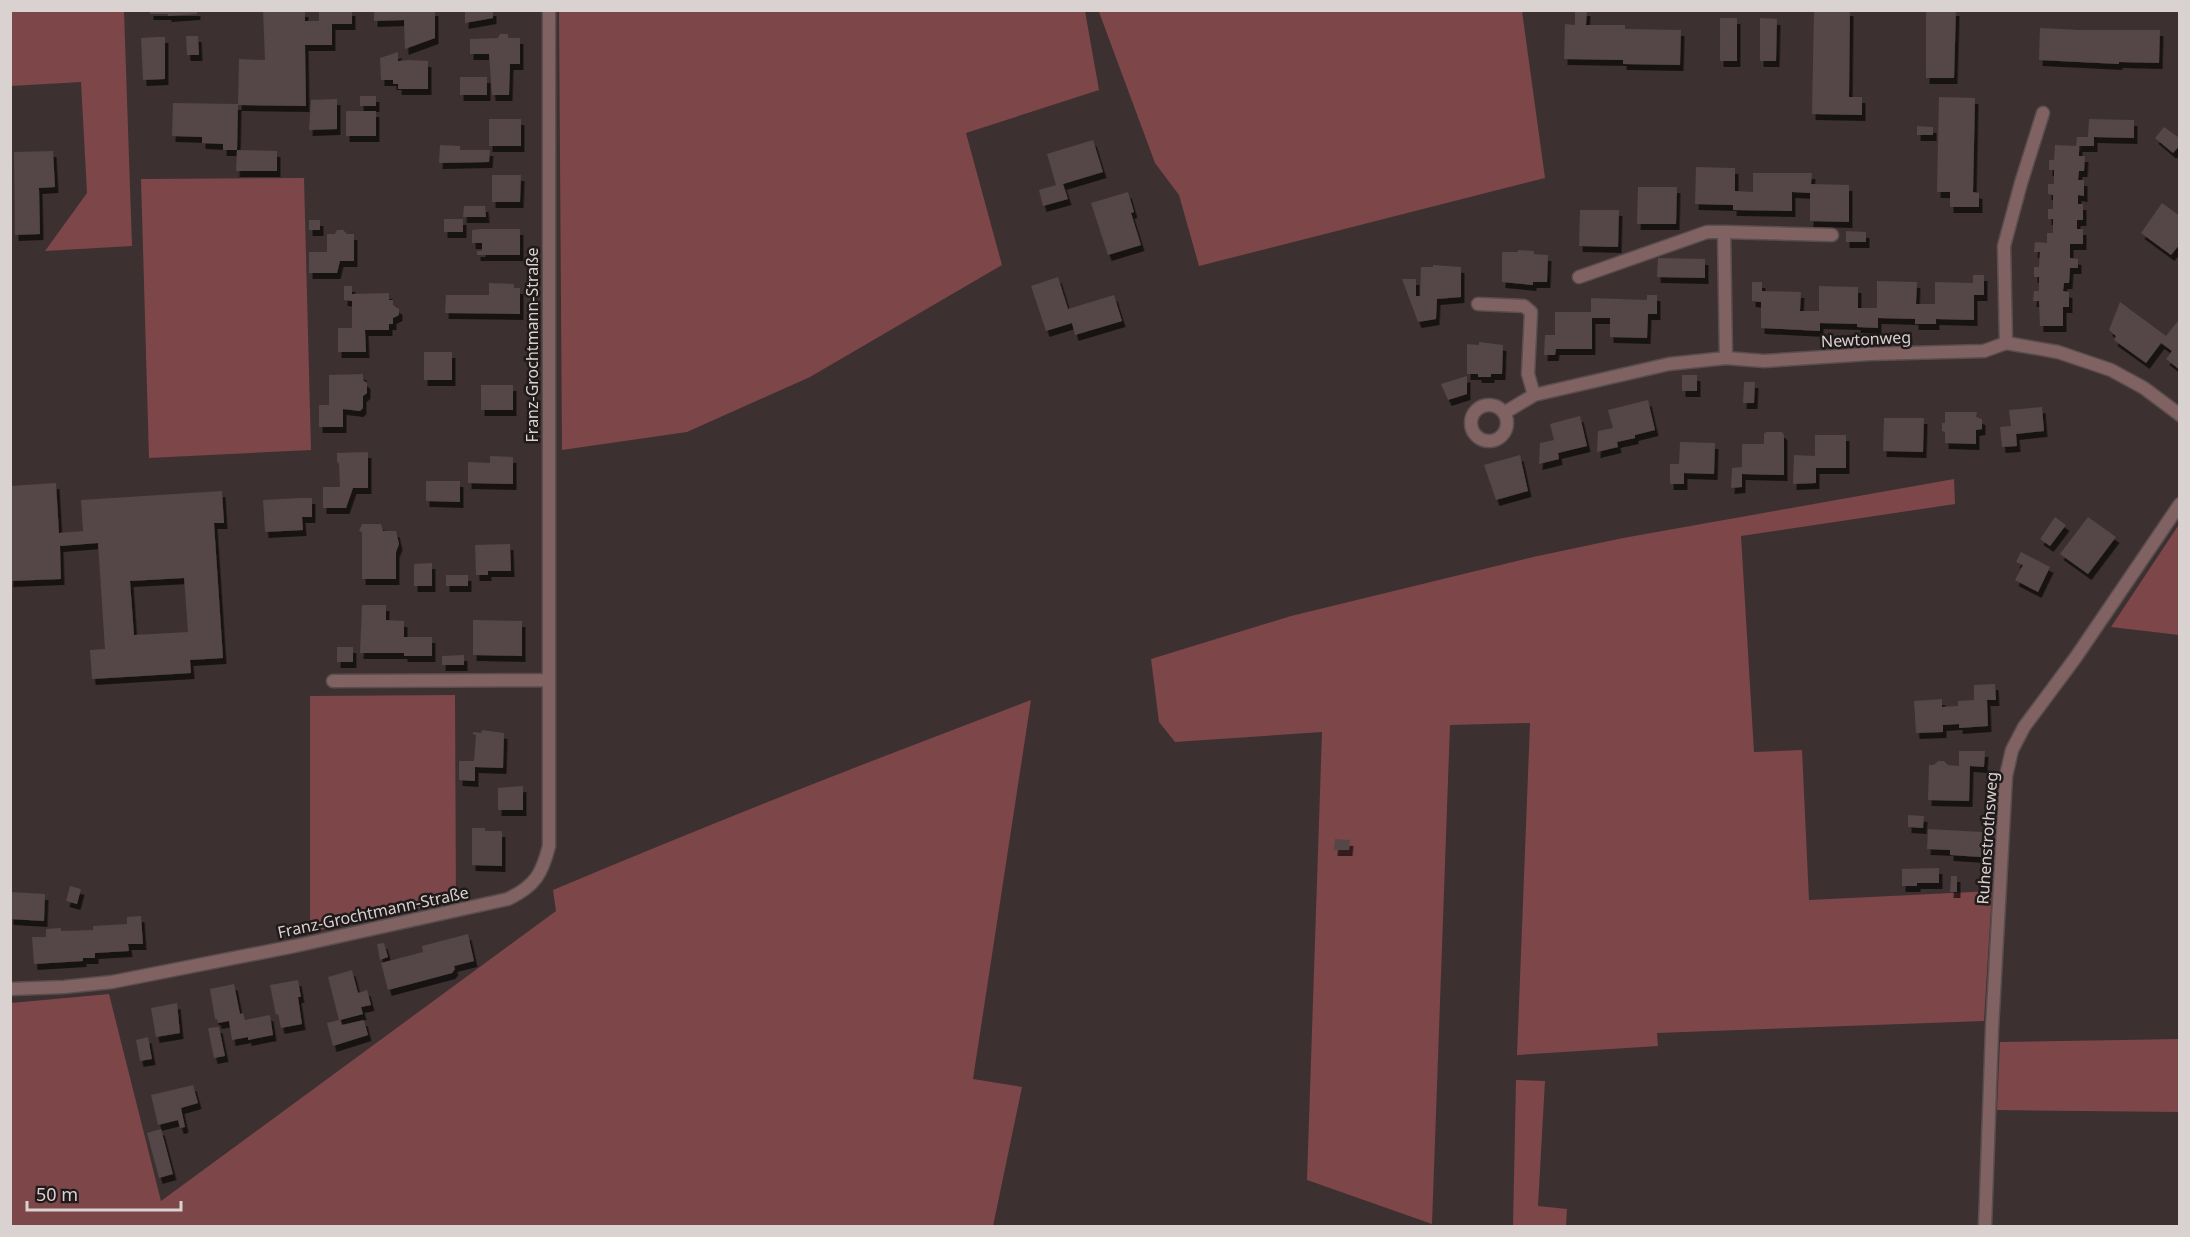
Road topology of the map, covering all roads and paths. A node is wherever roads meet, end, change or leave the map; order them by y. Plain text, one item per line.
1 (549, 10) edge
2 (2043, 113) dead end
3 (1724, 232) junction
4 (1832, 235) dead end
5 (1579, 277) dead end
6 (1478, 304) dead end
7 (2006, 343) junction
8 (1726, 358) junction
9 (1534, 395) junction
10 (1504, 412) dead end
11 (2180, 415) edge
12 (2180, 504) edge
13 (548, 680) junction
14 (333, 681) dead end
15 (10, 989) edge
16 (1985, 1227) edge

1 - 13 street, Franz-Grochtmann-Straße
2 - 7 street
3 - 4 street
3 - 5 street
3 - 8 street
6 - 9 street
7 - 8 street, Newtonweg
7 - 11 street, Newtonweg
8 - 9 street, Newtonweg
9 - 10 street, Newtonweg
12 - 16 street, Ruhenstrothsweg
13 - 14 street
13 - 15 street, Franz-Grochtmann-Straße

